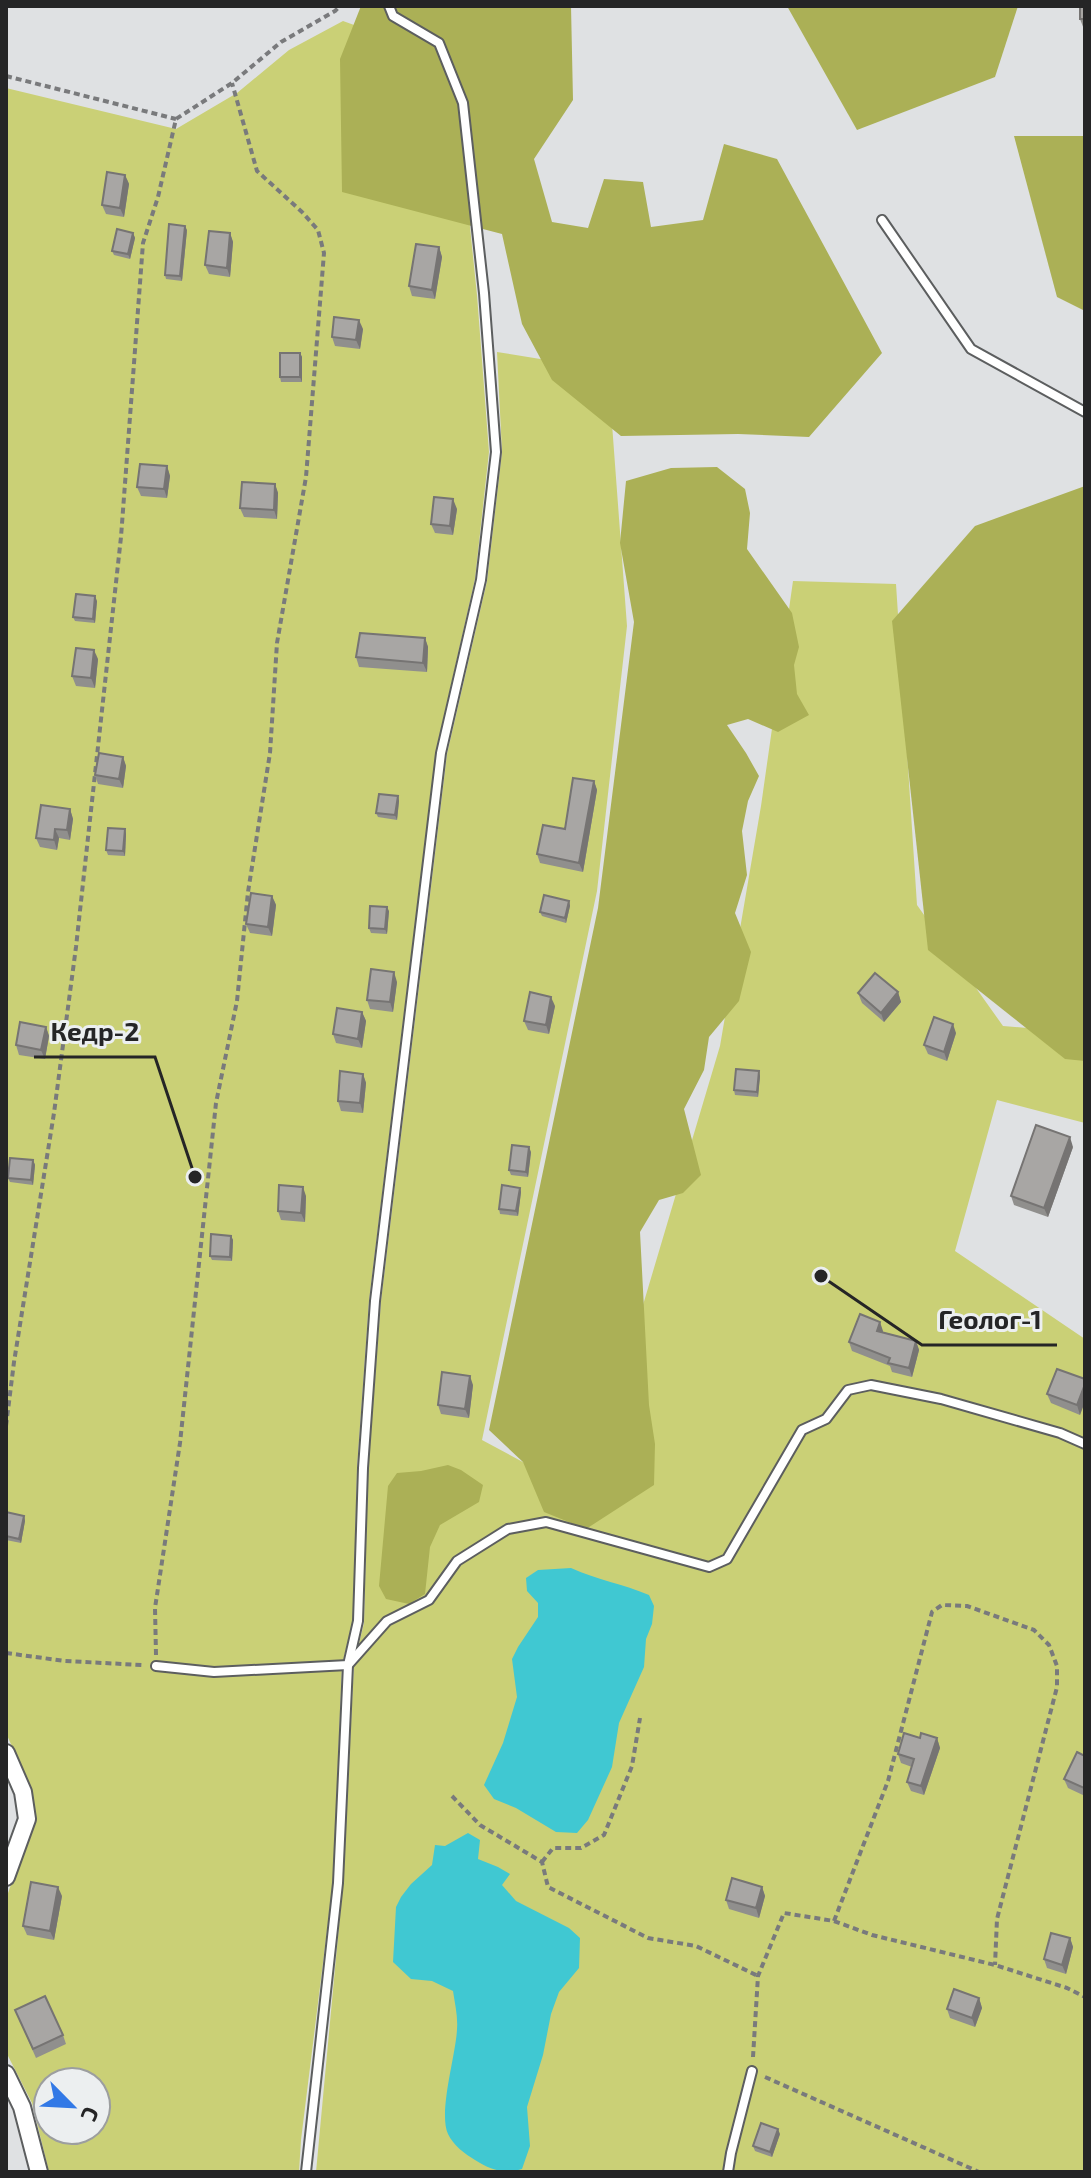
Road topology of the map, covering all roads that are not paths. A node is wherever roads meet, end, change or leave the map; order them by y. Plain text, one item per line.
1 (389, 6) edge
2 (882, 220) dead end
3 (1085, 412) edge
4 (1085, 1444) edge
5 (348, 1665) junction
6 (156, 1666) road end
7 (6, 1753) edge
8 (6, 1877) edge
9 (752, 2071) road end
10 (6, 2074) edge
11 (39, 2172) edge
12 (306, 2172) edge
13 (728, 2172) edge

1 - 5 lane
2 - 3 lane
4 - 5 lane
5 - 6 lane
5 - 12 lane
7 - 8 street
9 - 13 lane
10 - 11 street

